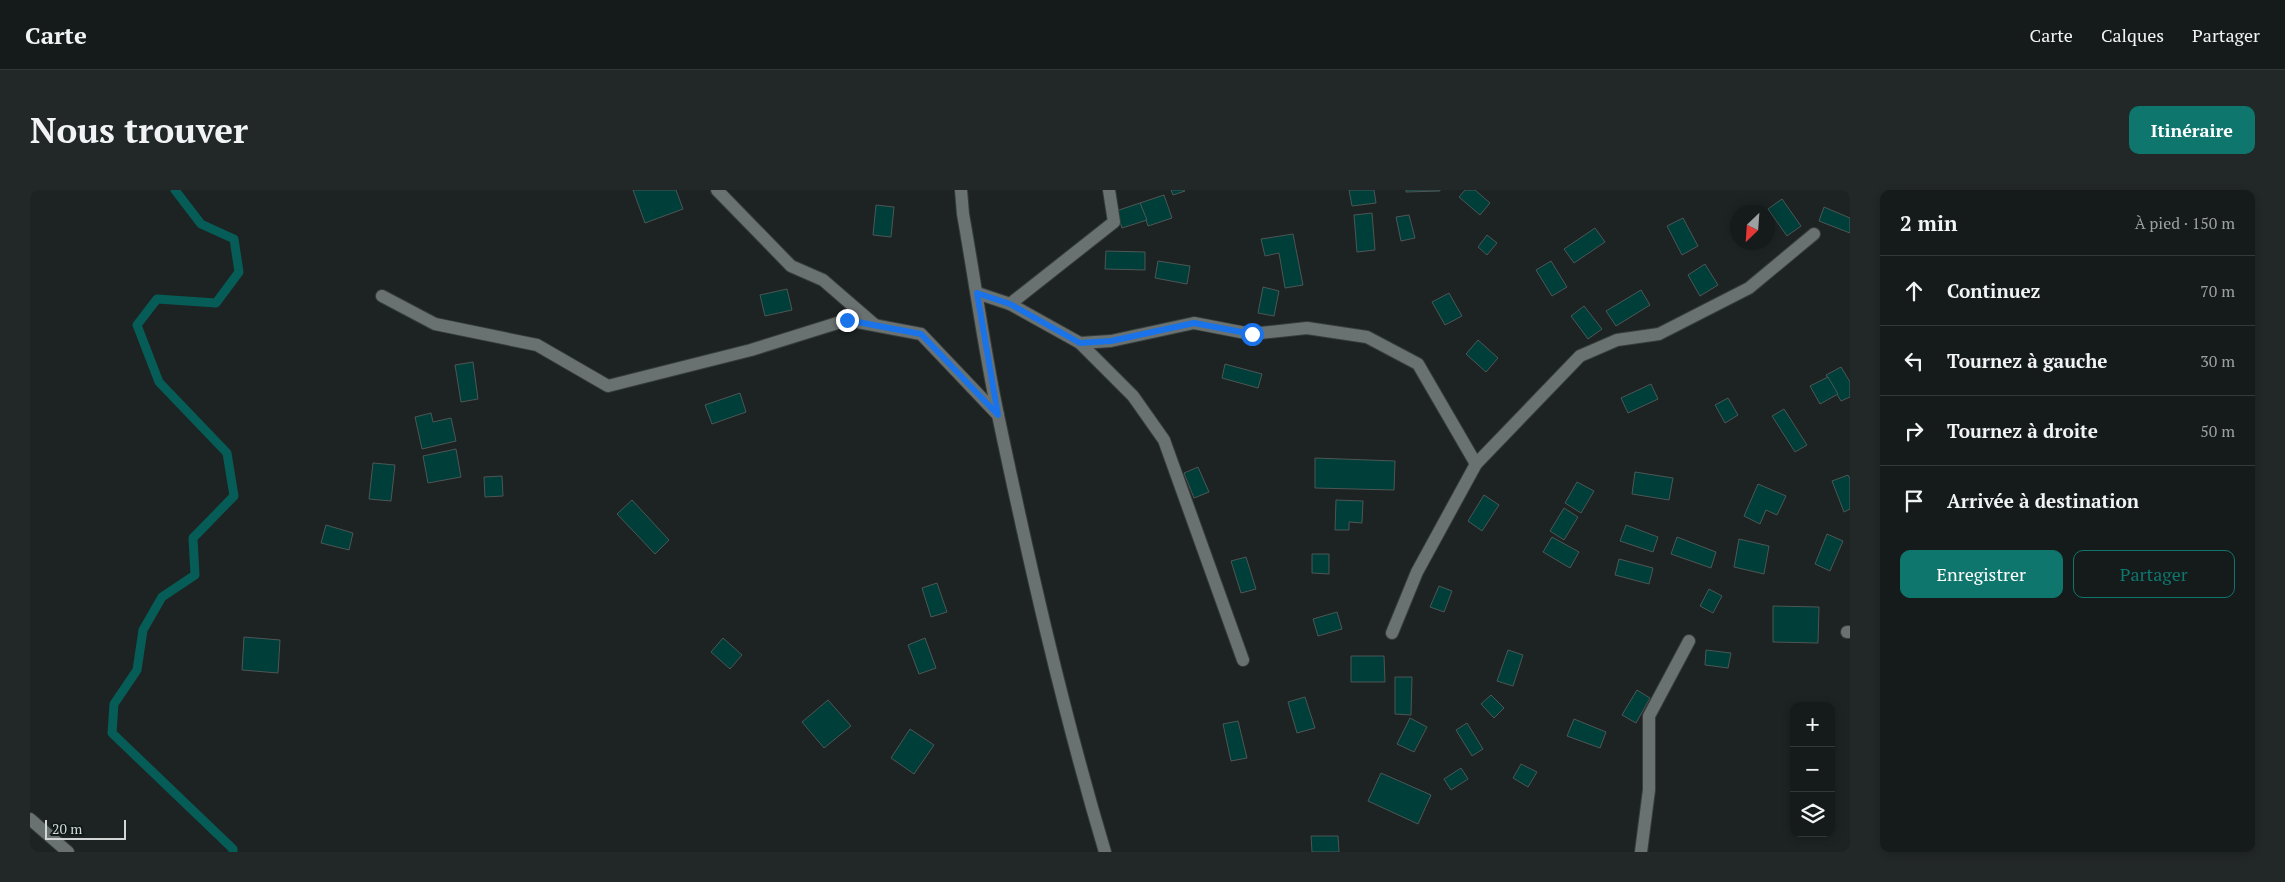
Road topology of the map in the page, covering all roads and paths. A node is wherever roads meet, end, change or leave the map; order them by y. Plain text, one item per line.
1 (717, 190) edge
2 (961, 190) edge
3 (1109, 190) edge
4 (1814, 234) dead end
5 (977, 293) junction
6 (382, 296) dead end
7 (1010, 304) junction
8 (876, 326) junction
9 (1080, 343) junction
10 (998, 415) junction
11 (1476, 464) junction
12 (1392, 633) dead end
13 (1690, 641) dead end
14 (1243, 660) dead end
15 (30, 819) edge
16 (68, 852) edge
17 (1105, 852) edge
18 (1642, 852) edge

1 - 8 main road
2 - 5 main road
3 - 7 main road
4 - 11 main road
5 - 7 main road
5 - 10 main road
6 - 8 main road
7 - 9 main road
8 - 10 main road
9 - 11 main road
9 - 14 main road
10 - 17 main road
11 - 12 main road
13 - 18 main road
15 - 16 main road

